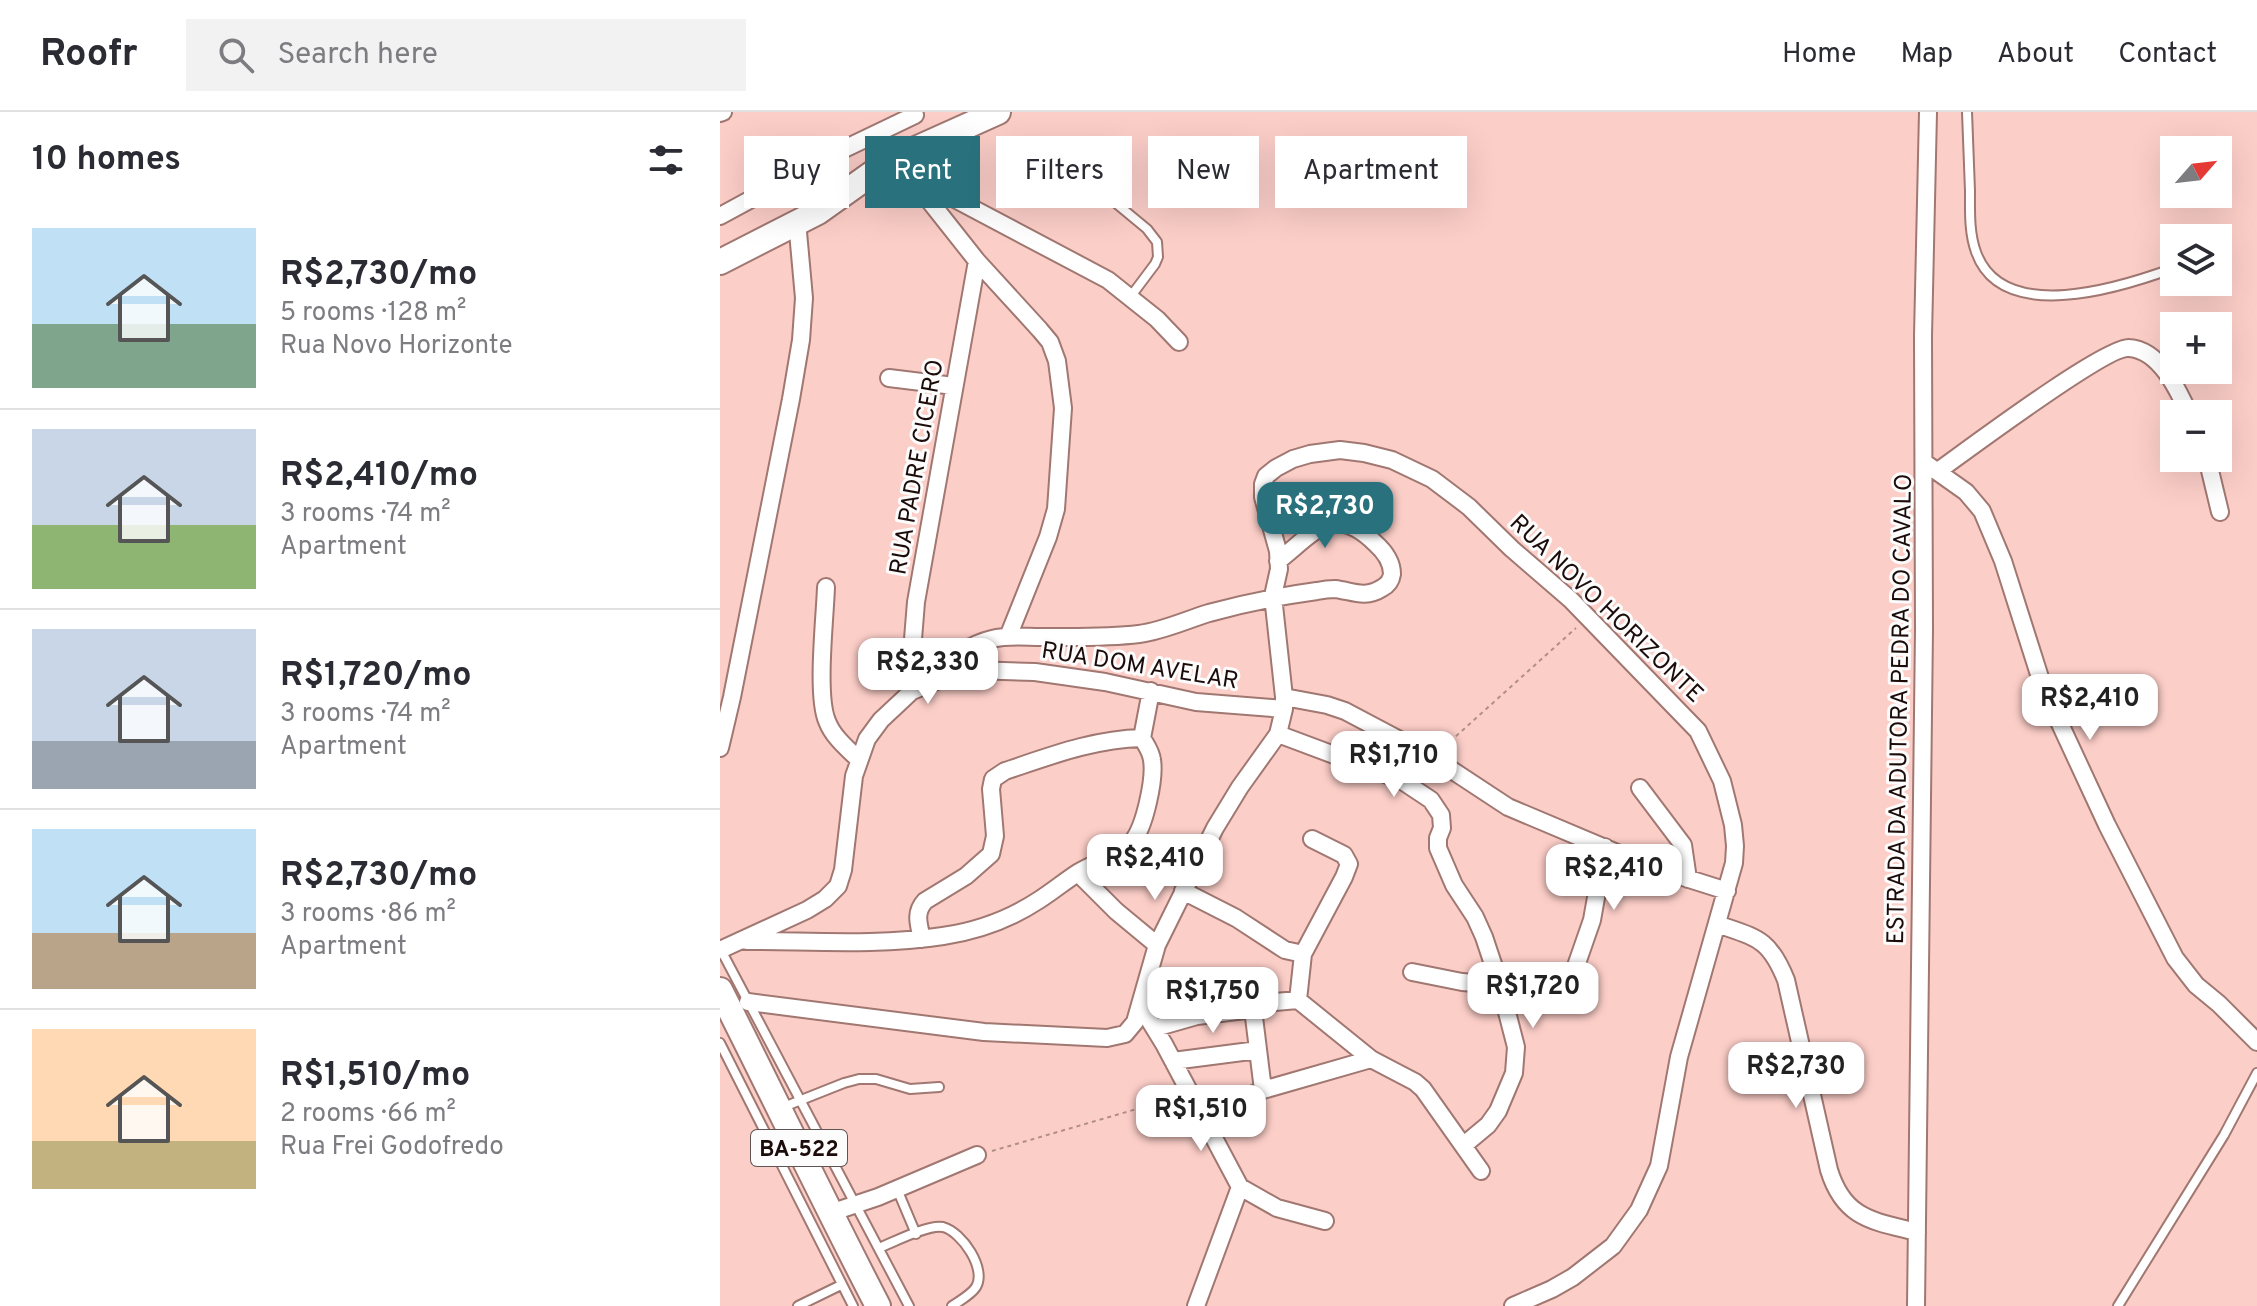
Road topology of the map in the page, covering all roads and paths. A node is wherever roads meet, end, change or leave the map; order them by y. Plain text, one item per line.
1 (998, 112) edge
2 (1928, 112) edge
3 (1967, 112) edge
4 (915, 115) dead end
5 (956, 136) edge
6 (865, 187) edge
7 (933, 208) edge
8 (974, 208) edge
9 (1122, 208) edge
10 (720, 216) edge
11 (797, 221) junction
12 (977, 261) junction
13 (720, 262) edge
14 (2160, 273) edge
15 (1131, 296) junction
16 (1179, 342) dead end
17 (889, 378) dead end
18 (954, 386) junction
19 (2181, 400) edge
20 (1931, 467) junction
21 (2210, 472) edge
22 (2220, 512) dead end
23 (1278, 561) junction
24 (826, 587) dead end
25 (1273, 596) junction
26 (1589, 617) junction
27 (1008, 637) junction
28 (918, 686) junction
29 (1151, 691) junction
30 (1284, 703) junction
31 (1278, 734) junction
32 (1142, 738) junction
33 (720, 748) edge
34 (1432, 757) junction
35 (859, 760) junction
36 (1640, 788) dead end
37 (1312, 839) dead end
38 (1605, 847) junction
39 (1078, 873) junction
40 (1688, 879) junction
41 (1183, 891) junction
42 (1727, 891) junction
43 (1717, 924) junction
44 (922, 939) junction
45 (742, 941) junction
46 (1157, 945) junction
47 (720, 950) edge
48 (1303, 954) junction
49 (1576, 966) dead end
50 (1412, 972) dead end
51 (1500, 985) junction
52 (720, 990) edge
53 (1298, 1000) junction
54 (748, 1002) junction
55 (1140, 1005) junction
56 (1253, 1009) junction
57 (1155, 1028) junction
58 (2257, 1042) edge
59 (720, 1043) edge
60 (1258, 1050) junction
61 (1371, 1059) junction
62 (1173, 1061) junction
63 (2257, 1073) edge
64 (1184, 1081) junction
65 (939, 1087) dead end
66 (1263, 1090) junction
67 (790, 1104) junction
68 (1203, 1116) junction
69 (1464, 1145) junction
70 (977, 1155) joint
71 (1481, 1171) dead end
72 (1240, 1187) junction
73 (897, 1189) junction
74 (856, 1204) junction
75 (830, 1213) junction
76 (1325, 1221) dead end
77 (1917, 1232) junction
78 (916, 1234) junction
79 (879, 1248) junction
80 (841, 1285) junction
81 (798, 1306) edge
82 (853, 1306) edge
83 (878, 1306) edge
84 (909, 1306) edge
85 (952, 1306) edge
86 (1196, 1306) edge
87 (1513, 1306) edge
88 (1916, 1306) edge
89 (2118, 1306) edge

1 - 5 main road
2 - 20 street, ESTRADA DA ADUTORA PEDRA DO CAVALO
3 - 14 lane
4 - 10 street
6 - 11 main road
7 - 12 street
8 - 15 street
9 - 15 lane
11 - 13 main road
11 - 33 street
12 - 18 street, RUA PADRE CICERO
12 - 27 street
15 - 16 street
17 - 18 street
18 - 28 street, RUA PADRE CICERO
19 - 20 street
20 - 58 street
20 - 77 street, ESTRADA DA ADUTORA PEDRA DO CAVALO
21 - 22 street
23 - 25 street
23 - 25 street
23 - 26 street, RUA NOVO HORIZONTE
24 - 35 street
25 - 27 street
25 - 30 street
26 - 34 path
26 - 42 street, RUA NOVO HORIZONTE
27 - 28 street
28 - 29 street, RUA DOM AVELAR
28 - 35 street, RUA DOM AVELAR
29 - 30 street, RUA DOM AVELAR
29 - 32 street
30 - 31 street
30 - 34 street, RUA DOM AVELAR
31 - 41 street
31 - 51 street
32 - 39 street
32 - 44 street
34 - 38 street, RUA DOM AVELAR
35 - 45 street, RUA DOM AVELAR
36 - 40 street
37 - 48 street
38 - 40 street, RUA DOM AVELAR
38 - 49 street
39 - 44 street
39 - 46 street
40 - 42 street, RUA DOM AVELAR
41 - 46 street
41 - 48 street
42 - 43 street, RUA NOVO HORIZONTE
43 - 77 street
43 - 87 street, RUA NOVO HORIZONTE
44 - 45 street
45 - 47 street, RUA DOM AVELAR
46 - 55 street
47 - 54 lane
48 - 53 street
50 - 51 street
51 - 69 street
52 - 67 main road, BA-522
53 - 56 street
53 - 61 street
54 - 55 street
54 - 67 lane
55 - 57 street
56 - 57 street
56 - 60 street
57 - 62 street
59 - 80 lane
60 - 62 street
60 - 66 street
61 - 66 street
61 - 69 street
62 - 64 street
63 - 89 lane
64 - 68 street
64 - 70 path
65 - 67 lane
66 - 68 street
67 - 74 lane
67 - 75 main road, BA-522
68 - 72 street
69 - 71 street
70 - 73 street
72 - 76 street
72 - 86 street
73 - 74 street
73 - 78 lane
74 - 75 street
74 - 79 lane
75 - 83 main road, BA-522
77 - 88 street, ESTRADA DA ADUTORA PEDRA DO CAVALO
78 - 79 lane
78 - 85 lane
79 - 84 lane
80 - 81 lane
80 - 82 lane

